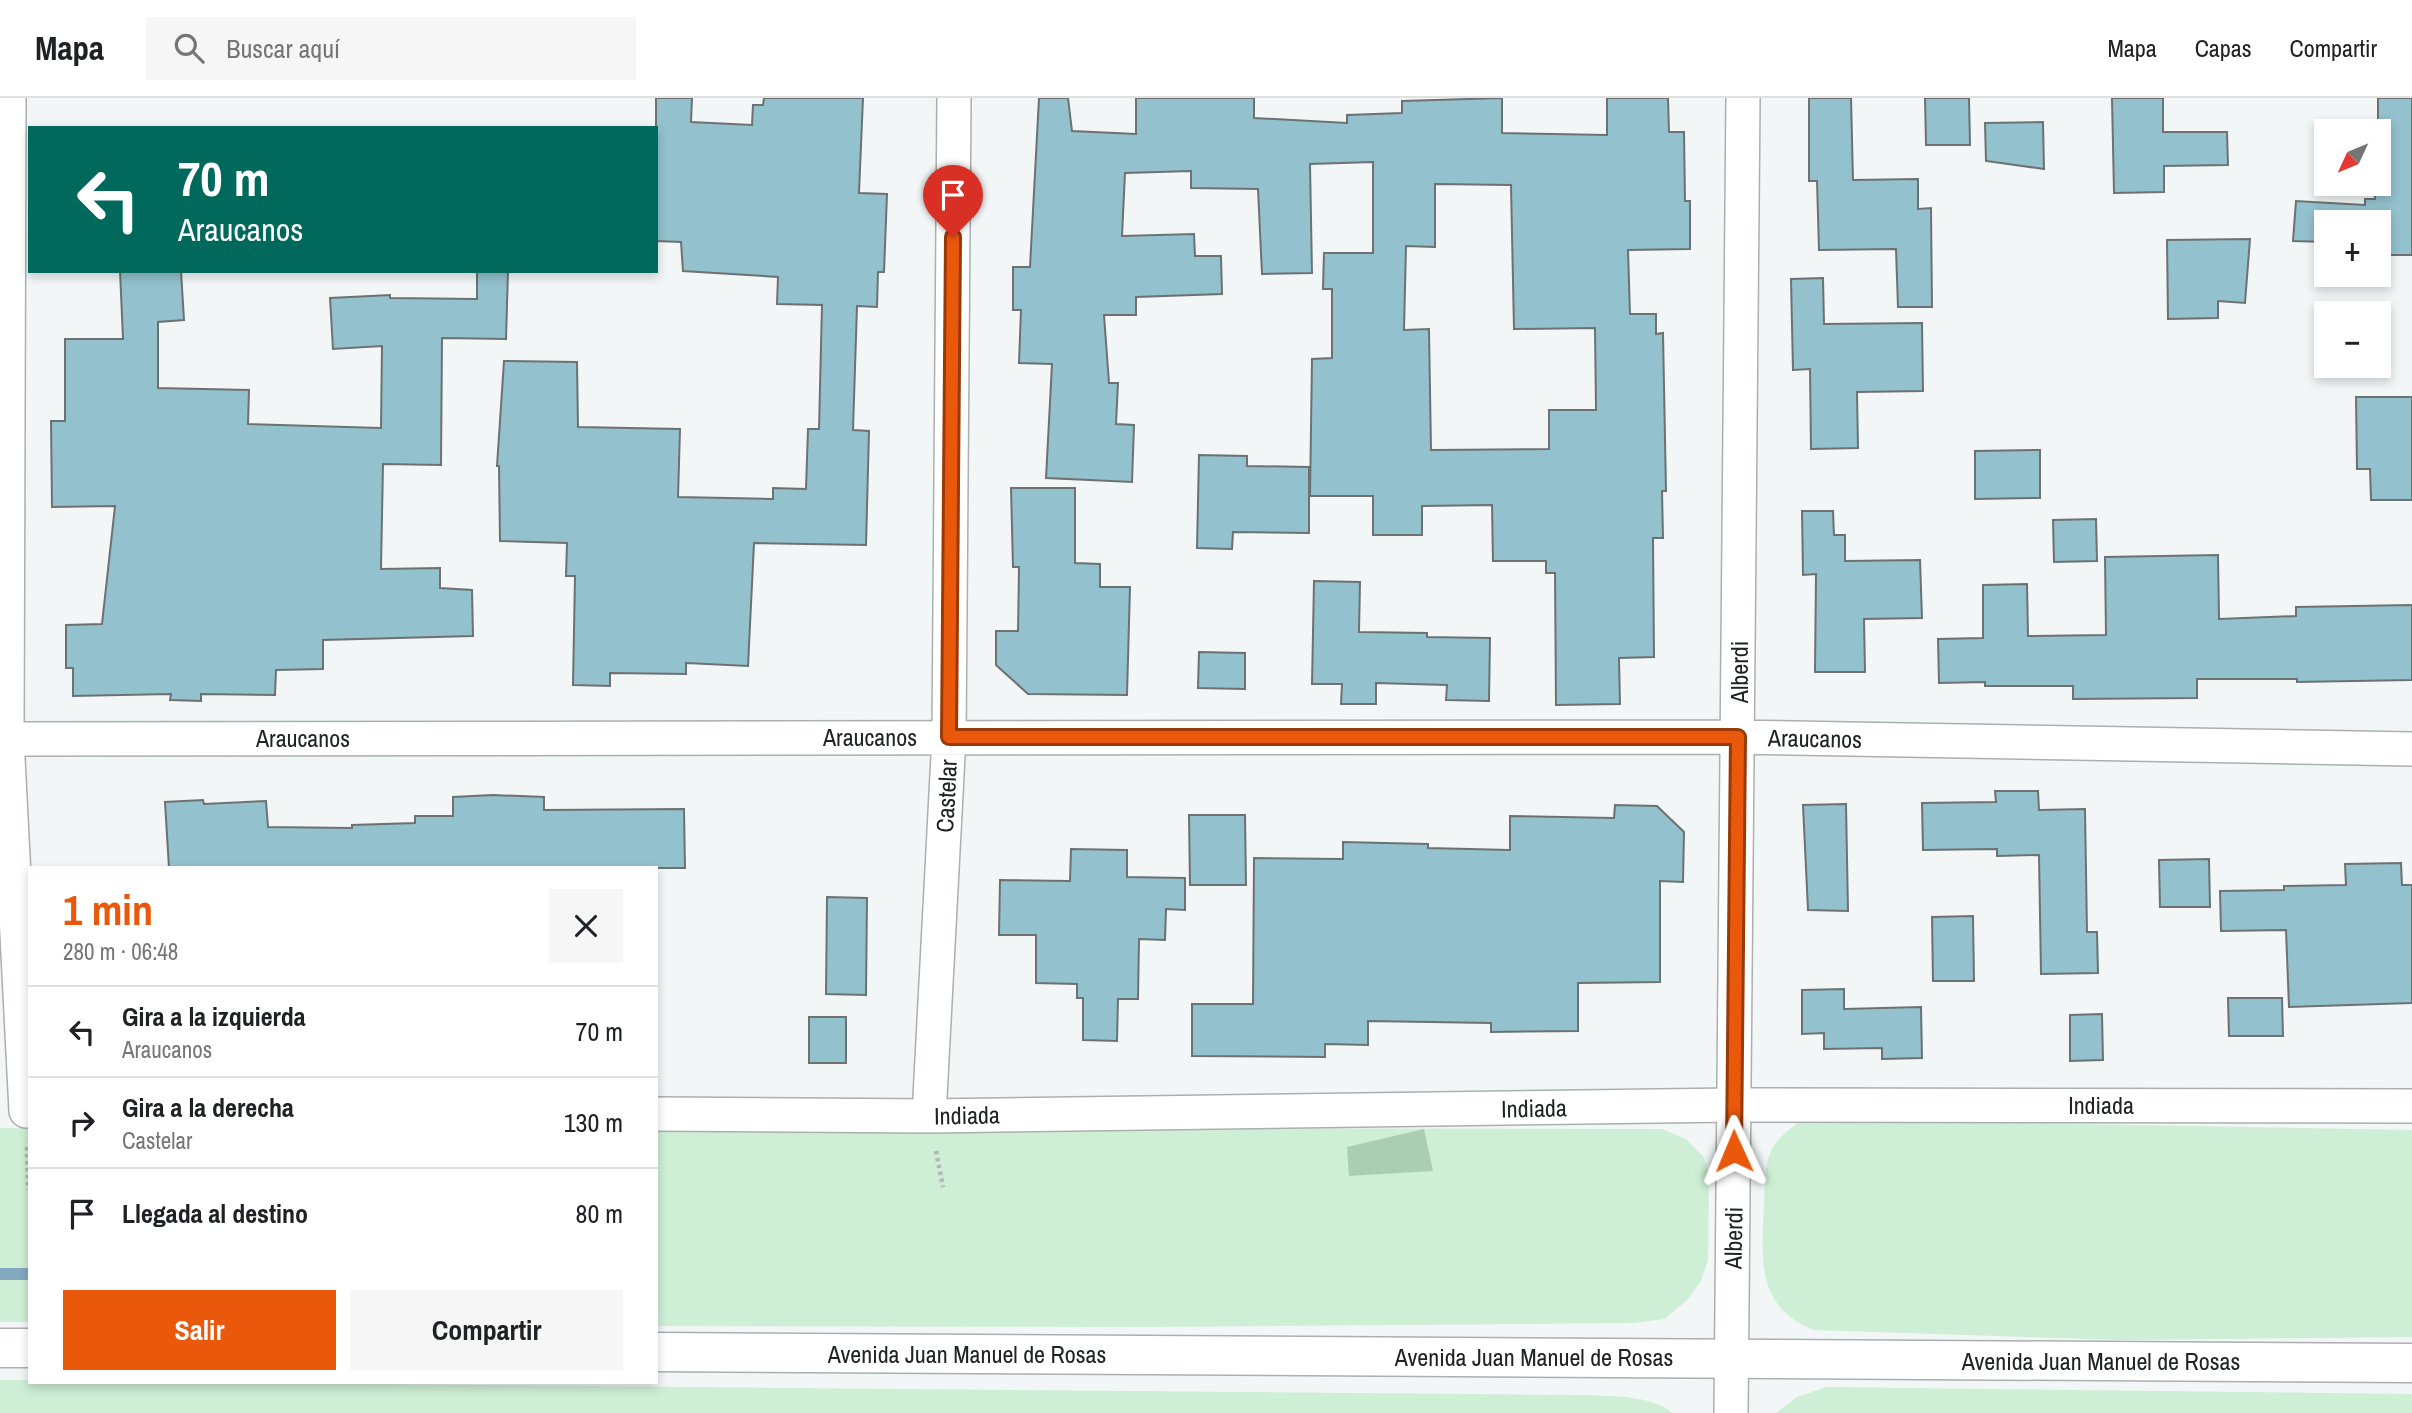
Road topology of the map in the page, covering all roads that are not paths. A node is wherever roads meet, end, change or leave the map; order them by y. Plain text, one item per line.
1 (9, 98) edge
2 (954, 98) edge
3 (1742, 98) edge
4 (949, 737) junction
5 (1738, 737) junction
6 (4, 739) edge
7 (2412, 749) edge
8 (1733, 1105) junction
9 (2412, 1106) edge
10 (18, 1111) edge
11 (658, 1114) edge
12 (929, 1116) junction
13 (0, 1348) edge
14 (28, 1348) edge
15 (658, 1352) edge
16 (1732, 1358) junction
17 (2412, 1363) edge
18 (1731, 1413) edge

1 - 6 street
2 - 4 street, Castelar
3 - 5 street, Alberdi
4 - 5 street, Araucanos
4 - 6 street, Araucanos
4 - 12 street, Castelar
5 - 7 street, Araucanos
5 - 8 street, Alberdi
6 - 10 street
8 - 9 street, Indiada
8 - 12 street, Indiada
8 - 16 street, Alberdi
11 - 12 street, Indiada
13 - 14 main road
15 - 16 main road, Avenida Juan Manuel de Rosas
16 - 17 main road, Avenida Juan Manuel de Rosas
16 - 18 street, Alberdi

